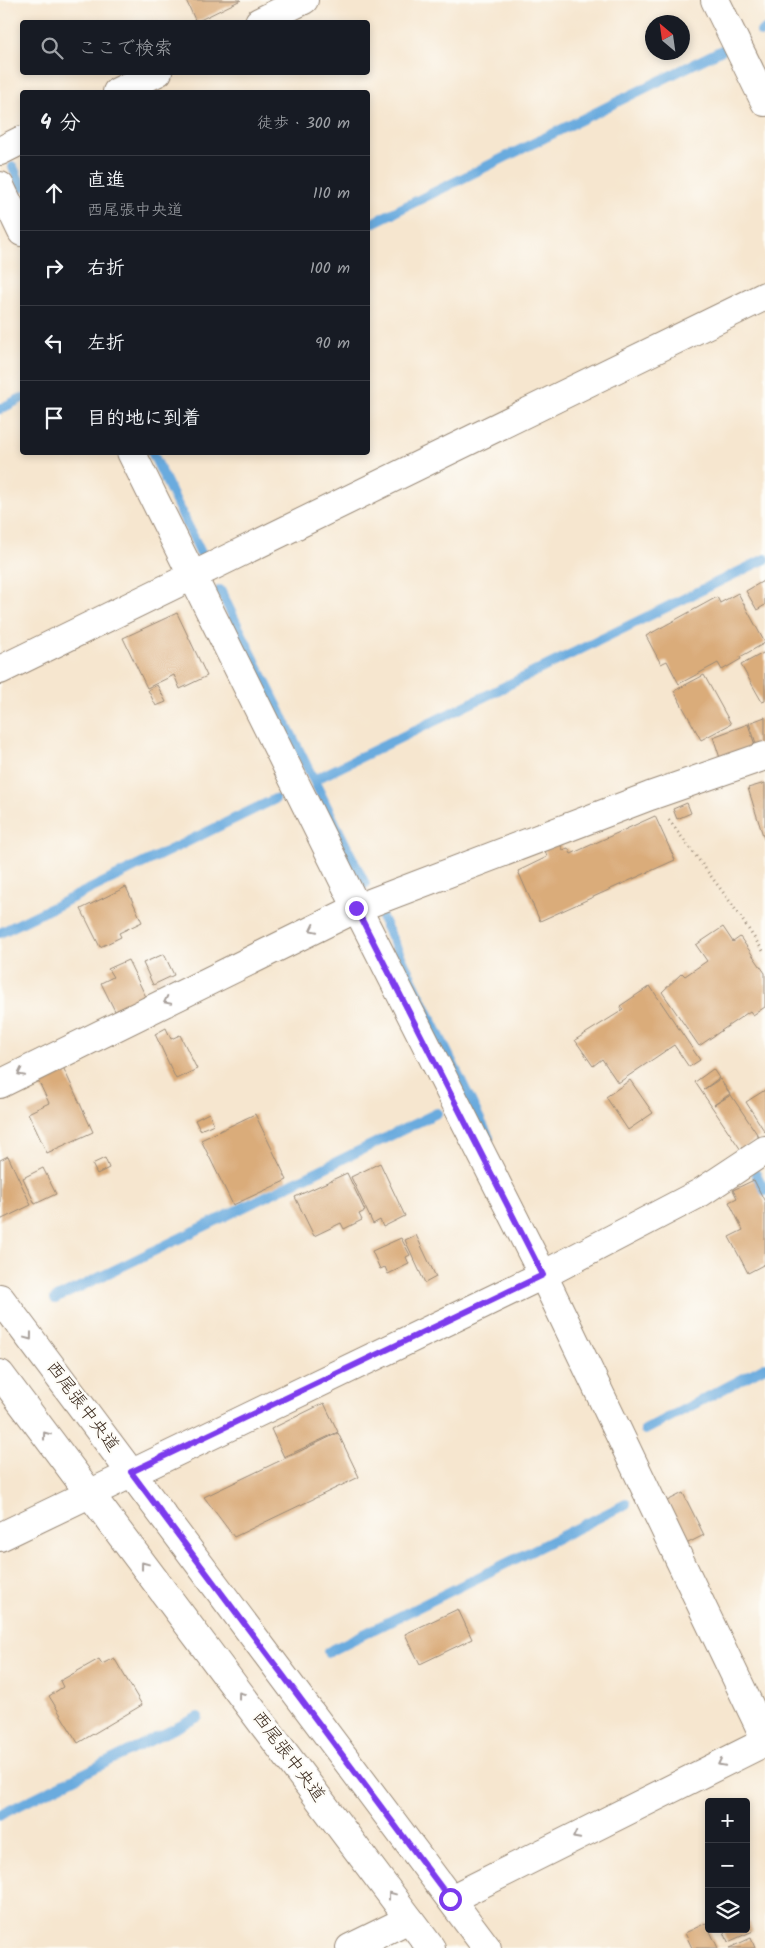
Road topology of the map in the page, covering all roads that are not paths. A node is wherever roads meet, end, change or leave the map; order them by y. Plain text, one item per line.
1 (304, 0) edge
2 (715, 0) edge
3 (263, 20) edge
4 (152, 75) edge
5 (122, 90) edge
6 (765, 102) edge
7 (20, 141) edge
8 (0, 151) edge
9 (0, 186) edge
10 (20, 228) edge
11 (765, 296) edge
12 (132, 455) edge
13 (192, 577) junction
14 (0, 670) edge
15 (765, 756) edge
16 (356, 908) junction
17 (0, 1084) edge
18 (765, 1150) edge
19 (543, 1275) junction
20 (0, 1298) edge
21 (0, 1374) edge
22 (131, 1472) junction
23 (89, 1493) junction
24 (0, 1537) edge
25 (765, 1740) edge
26 (450, 1899) junction
27 (409, 1918) junction
28 (350, 1948) edge
29 (431, 1948) edge
30 (487, 1948) edge

1 - 3 street
2 - 6 street
4 - 5 street
7 - 8 street
9 - 10 street
11 - 13 street
12 - 13 street
13 - 14 street
13 - 16 street
15 - 16 street
16 -> 17 street
16 - 19 street
18 - 19 street
19 - 22 street
19 - 25 street
20 -> 22 street, 西尾張中央道
23 -> 21 street, 西尾張中央道
22 - 23 street
22 - 26 street, 西尾張中央道
23 - 24 street
27 -> 23 street, 西尾張中央道
25 -> 26 street
26 - 30 street, 西尾張中央道
27 - 28 street
27 - 29 street, 西尾張中央道

